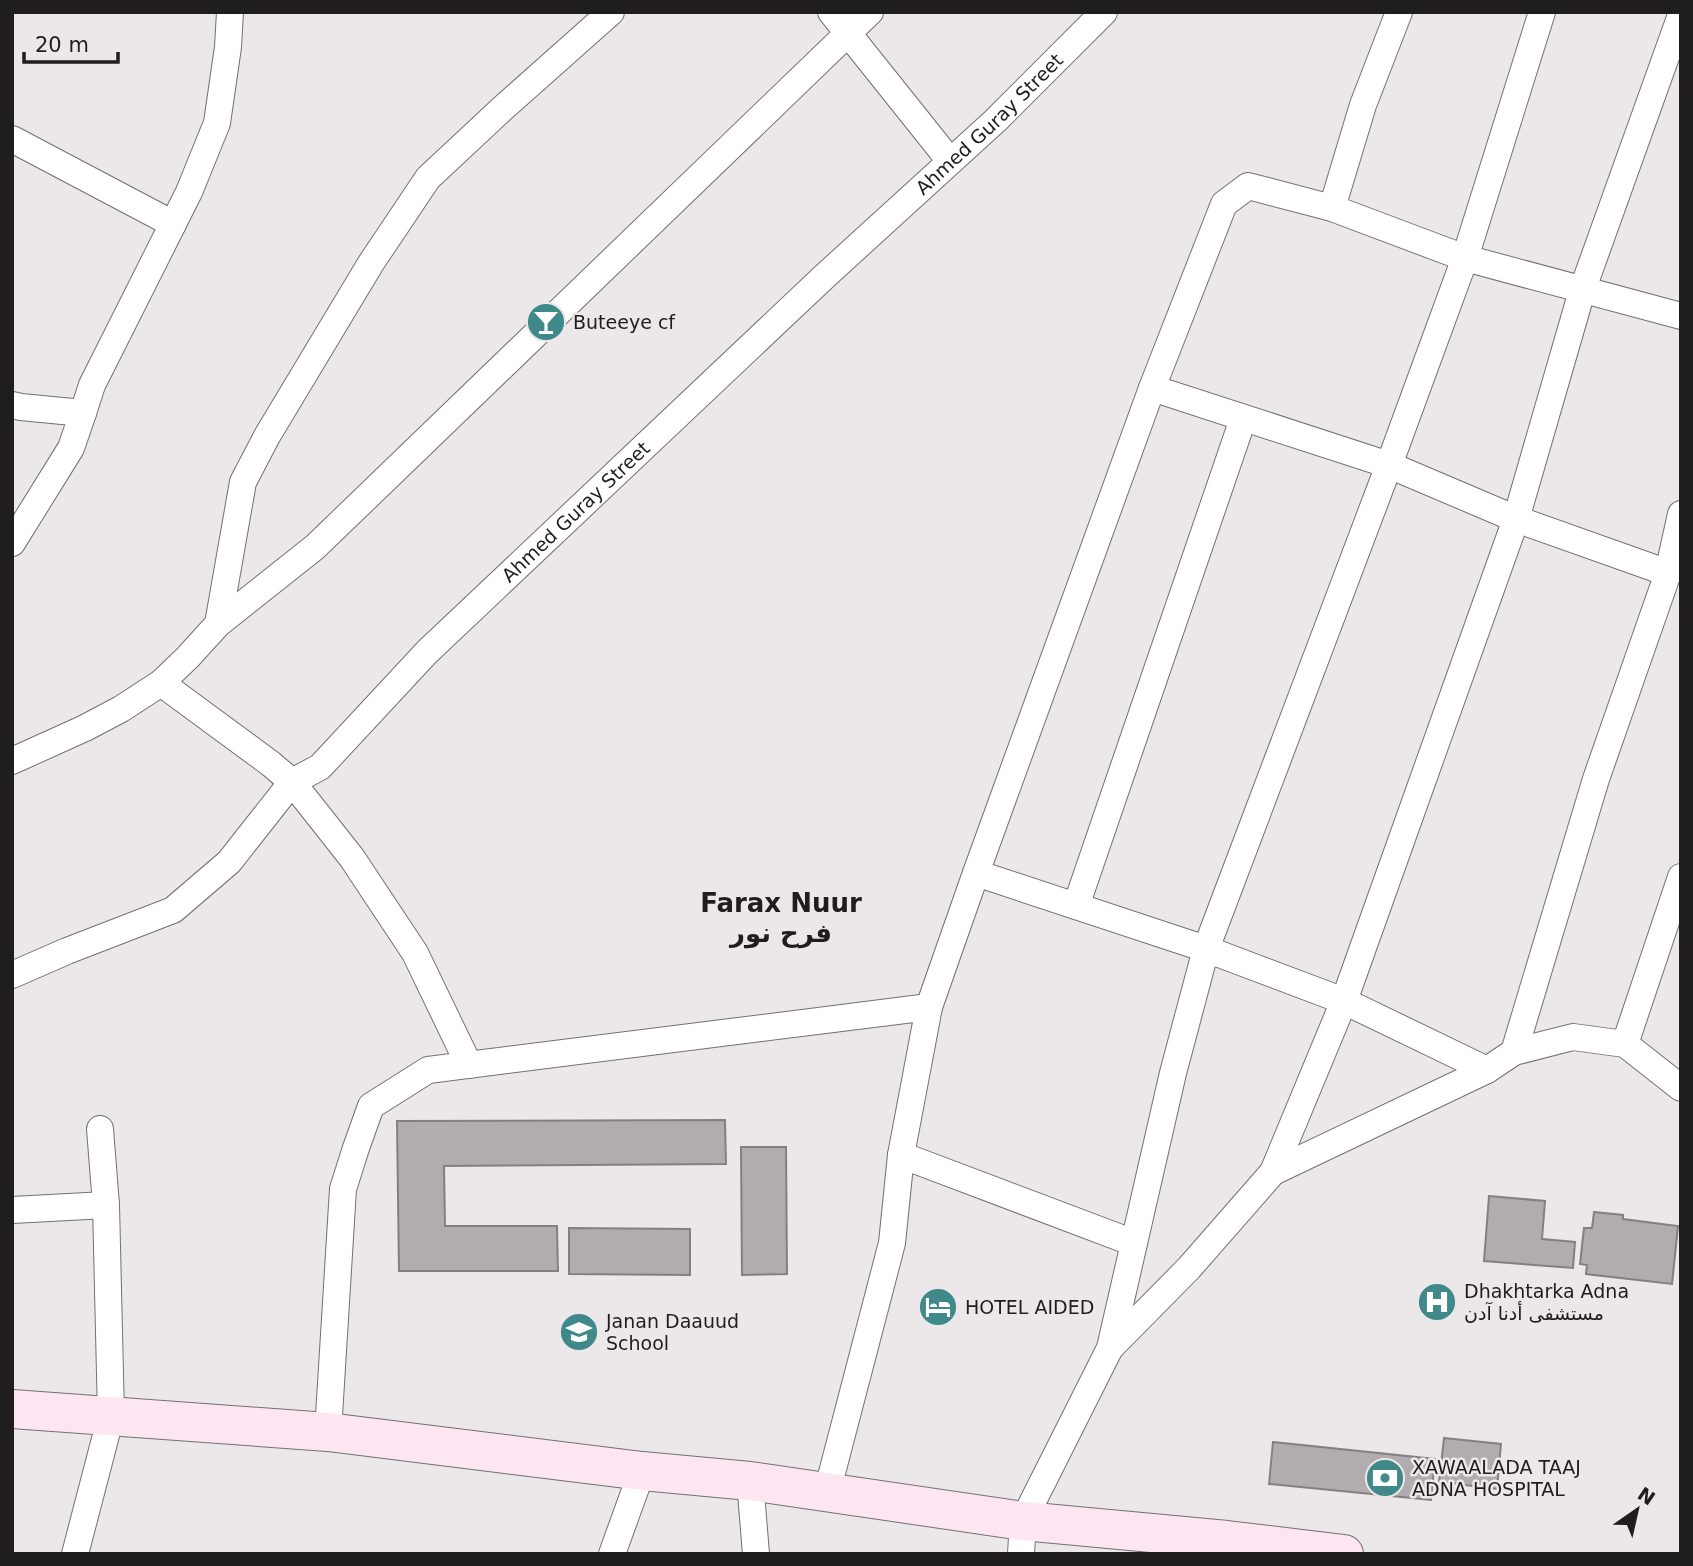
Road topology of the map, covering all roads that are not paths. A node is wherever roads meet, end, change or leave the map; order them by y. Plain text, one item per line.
1 (230, 12) edge
2 (611, 12) edge
3 (831, 12) edge
4 (870, 12) edge
5 (1104, 12) edge
6 (1399, 12) edge
7 (1542, 12) edge
8 (1681, 15) edge
9 (848, 34) junction
10 (12, 139) edge
11 (950, 161) junction
12 (1332, 208) junction
13 (173, 224) junction
14 (1465, 258) junction
15 (1582, 290) junction
16 (1681, 316) edge
17 (1152, 388) junction
18 (12, 405) edge
19 (83, 413) junction
20 (1243, 419) junction
21 (1389, 465) junction
22 (1681, 513) edge
23 (1516, 519) junction
24 (12, 542) edge
25 (1668, 573) junction
26 (218, 624) junction
27 (161, 683) junction
28 (12, 761) edge
29 (292, 782) junction
30 (976, 873) junction
31 (1681, 877) edge
32 (1076, 906) junction
33 (1206, 949) junction
34 (12, 975) edge
35 (1344, 1001) junction
36 (929, 1007) junction
37 (1625, 1044) junction
38 (1514, 1052) junction
39 (468, 1065) junction
40 (1487, 1070) junction
41 (1681, 1088) edge
42 (100, 1129) dead end
43 (901, 1155) junction
44 (1273, 1172) junction
45 (106, 1205) junction
46 (12, 1210) edge
47 (1134, 1243) junction
48 (1110, 1348) junction
49 (12, 1409) edge
50 (111, 1416) junction
51 (328, 1432) junction
52 (642, 1471) junction
53 (750, 1482) junction
54 (827, 1492) junction
55 (1022, 1537) edge
56 (1226, 1547) edge
57 (75, 1554) edge
58 (612, 1554) edge
59 (756, 1554) edge
60 (1344, 1554) edge

1 - 13 street
2 - 26 street
3 - 9 street
4 - 9 street
5 - 11 street, Ahmed Guray Street
6 - 12 street
7 - 14 street
8 - 15 street
9 - 11 street
9 - 26 street
10 - 13 street
11 - 29 street, Ahmed Guray Street
12 - 14 street
12 - 17 street
13 - 19 street
14 - 15 street
14 - 21 street
15 - 16 street
15 - 23 street
17 - 20 street
17 - 30 street
18 - 19 street
19 - 24 street
20 - 21 street
20 - 32 street
21 - 23 street
21 - 33 street
22 - 25 street
23 - 25 street
23 - 35 street
25 - 38 street
26 - 27 street
27 - 28 street
27 - 29 street
29 - 34 street
29 - 39 street
30 - 32 street
30 - 36 street
31 - 37 street
32 - 33 street
33 - 35 street
33 - 47 street
35 - 40 street
35 - 44 street
36 - 39 street
36 - 43 street
37 - 38 street
37 - 41 street
38 - 40 street
39 - 51 street
40 - 44 street
42 - 45 street
43 - 47 street
43 - 54 street
44 - 48 street
45 - 46 street
45 - 50 street
47 - 48 street
48 - 55 street
49 - 50 main road
50 - 51 main road
50 - 57 street
51 - 52 main road
52 - 53 main road
52 - 58 street
53 - 54 main road
53 - 59 street
54 - 55 main road
55 - 56 main road
56 - 60 main road

